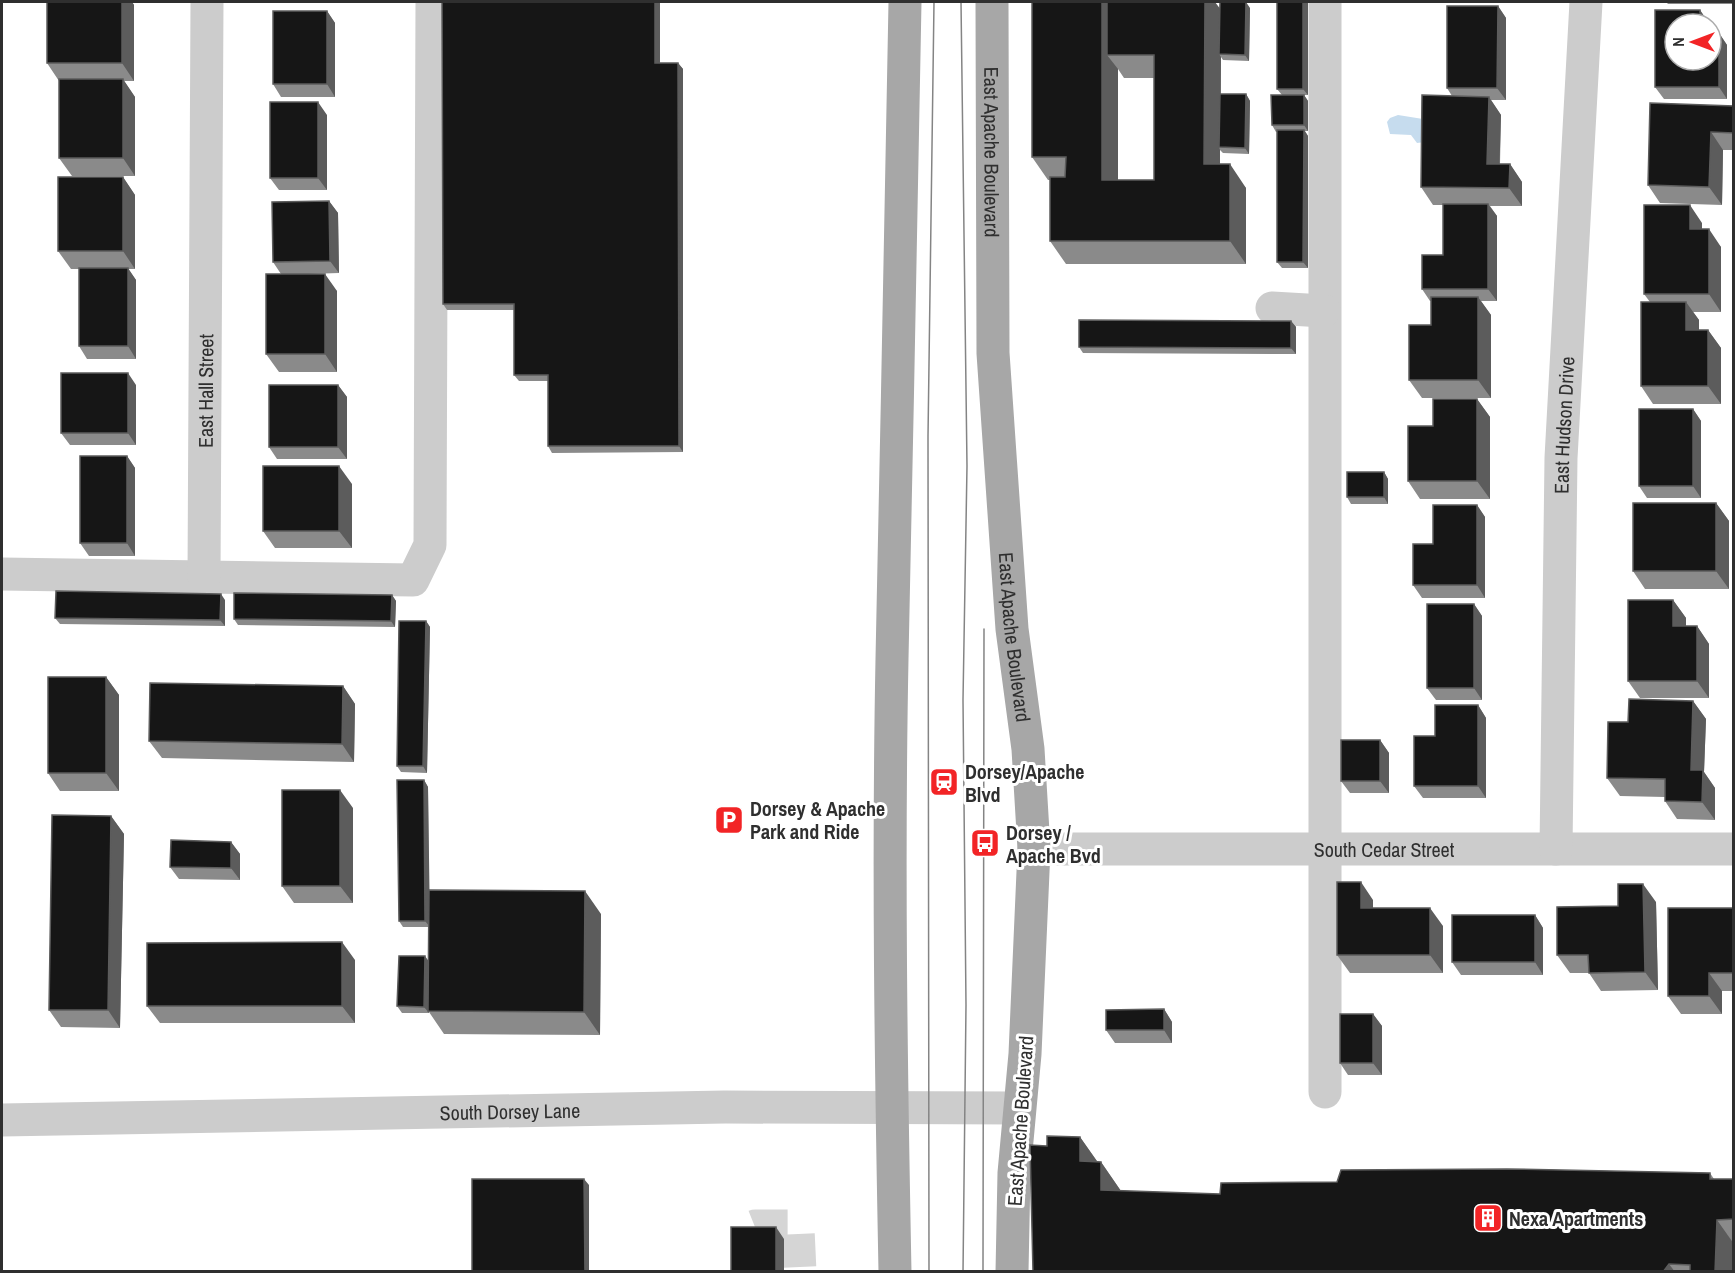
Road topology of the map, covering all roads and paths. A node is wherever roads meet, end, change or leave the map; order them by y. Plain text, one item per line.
1 (207, 2) edge
2 (432, 2) edge
3 (905, 2) edge
4 (992, 2) edge
5 (1325, 2) edge
6 (1586, 2) edge
7 (1272, 308) dead end
8 (1324, 311) junction
9 (2, 574) edge
10 (204, 577) junction
11 (1034, 849) junction
12 (1556, 849) junction
13 (1734, 849) edge
14 (1324, 850) junction
15 (1325, 1092) dead end
16 (892, 1107) junction
17 (1018, 1108) junction
18 (2, 1120) edge
19 (895, 1272) edge
20 (1012, 1272) edge

1 - 10 street, East Hall Street
2 - 10 street
3 - 16 main road
4 - 11 main road, East Apache Boulevard
5 - 8 street
6 - 12 street, East Hudson Drive
7 - 8 street
8 - 14 street
9 - 10 street
11 - 14 street, South Cedar Street
11 - 17 main road, East Apache Boulevard
12 - 13 street, South Cedar Street
12 - 14 street, South Cedar Street
14 - 15 street
16 - 17 street, South Dorsey Lane
16 - 18 street, South Dorsey Lane
16 - 19 main road
17 - 20 main road, East Apache Boulevard

